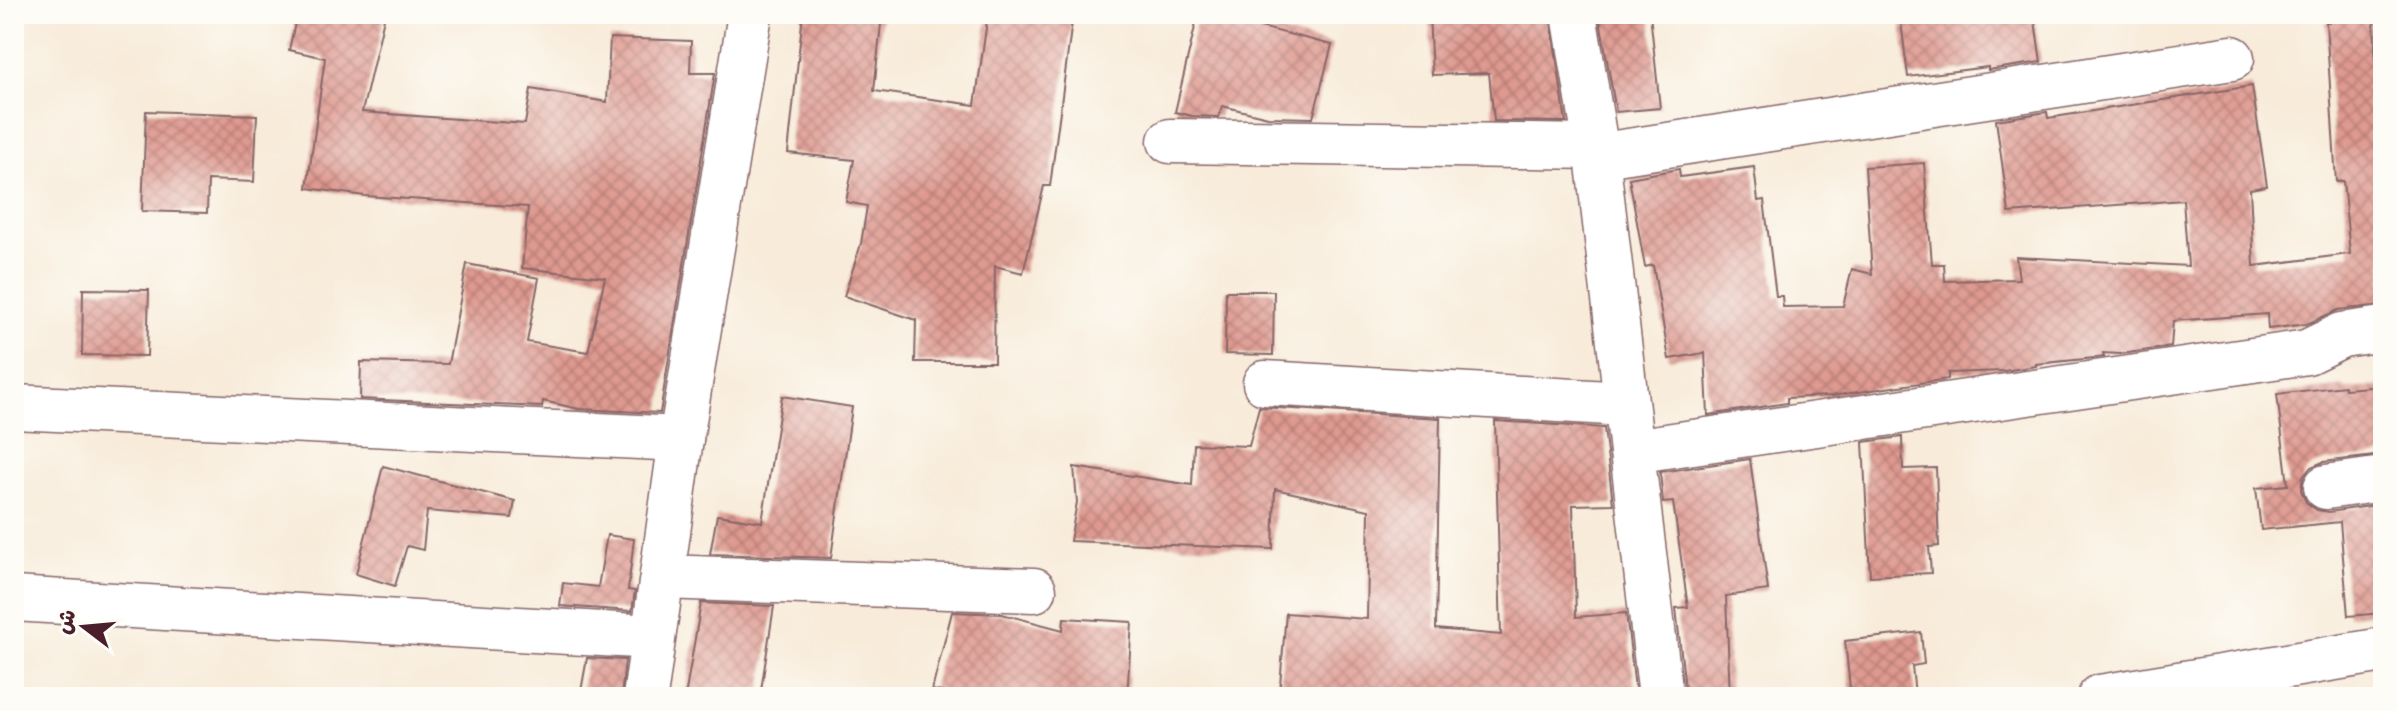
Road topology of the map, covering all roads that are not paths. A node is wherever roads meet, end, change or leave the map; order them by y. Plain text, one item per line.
1 (750, 14) edge
2 (1574, 14) edge
3 (2232, 58) dead end
4 (1170, 141) dead end
5 (1596, 152) junction
6 (2383, 329) edge
7 (1265, 383) dead end
8 (1626, 404) junction
9 (14, 407) edge
10 (681, 439) junction
11 (1632, 451) junction
12 (2383, 479) edge
13 (2326, 487) dead end
14 (662, 577) junction
15 (1034, 590) dead end
16 (14, 599) edge
17 (653, 637) junction
18 (2383, 650) edge
19 (645, 697) edge
20 (1661, 697) edge
21 (2100, 697) edge

1 - 10 street
2 - 5 street
3 - 5 street
4 - 5 street
5 - 8 street
6 - 11 street
7 - 8 street
8 - 11 street
9 - 10 street
10 - 14 street
11 - 20 street
12 - 13 street
14 - 15 street
14 - 17 street
16 - 17 street
17 - 19 street
18 - 21 street

